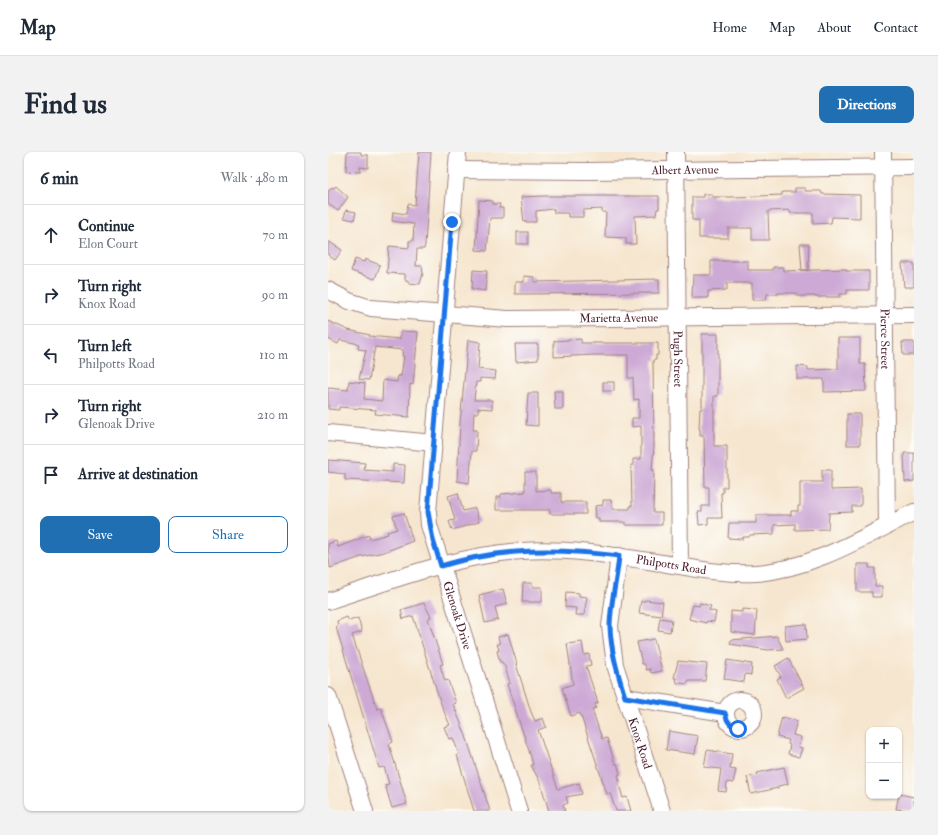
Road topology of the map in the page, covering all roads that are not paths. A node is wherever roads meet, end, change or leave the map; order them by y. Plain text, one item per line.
1 (458, 152) edge
2 (676, 152) edge
3 (883, 152) edge
4 (914, 167) edge
5 (883, 168) junction
6 (456, 170) junction
7 (676, 170) junction
8 (328, 290) edge
9 (444, 314) junction
10 (914, 315) edge
11 (885, 316) junction
12 (678, 318) junction
13 (328, 433) edge
14 (434, 443) junction
15 (914, 512) edge
16 (887, 526) junction
17 (619, 556) junction
18 (441, 566) junction
19 (680, 566) junction
20 (328, 601) edge
21 (328, 696) edge
22 (625, 697) junction
23 (725, 713) dead end
24 (365, 811) edge
25 (519, 811) edge
26 (662, 811) edge

1 - 6 street, Glenoak Drive
2 - 7 street, Pugh Street
3 - 5 street, Pierce Street
4 - 5 street, Albert Avenue
5 - 7 street, Albert Avenue
5 - 11 street, Pierce Street
6 - 7 street, Albert Avenue
6 - 9 street, Glenoak Drive
7 - 12 street, Pugh Street
8 - 9 street, Marietta Avenue
9 - 12 street, Marietta Avenue
9 - 14 street, Glenoak Drive
10 - 11 street, Marietta Avenue
11 - 12 street, Marietta Avenue
11 - 16 street, Pierce Street
12 - 19 street, Pugh Street
13 - 14 street
14 - 18 street, Glenoak Drive
15 - 16 street, Philpotts Road
16 - 19 street, Philpotts Road
17 - 18 street, Philpotts Road
17 - 19 street, Philpotts Road
17 - 22 street, Knox Road
18 - 20 street, Philpotts Road
18 - 25 street, Glenoak Drive
21 - 24 street
22 - 23 street
22 - 26 street, Knox Road

